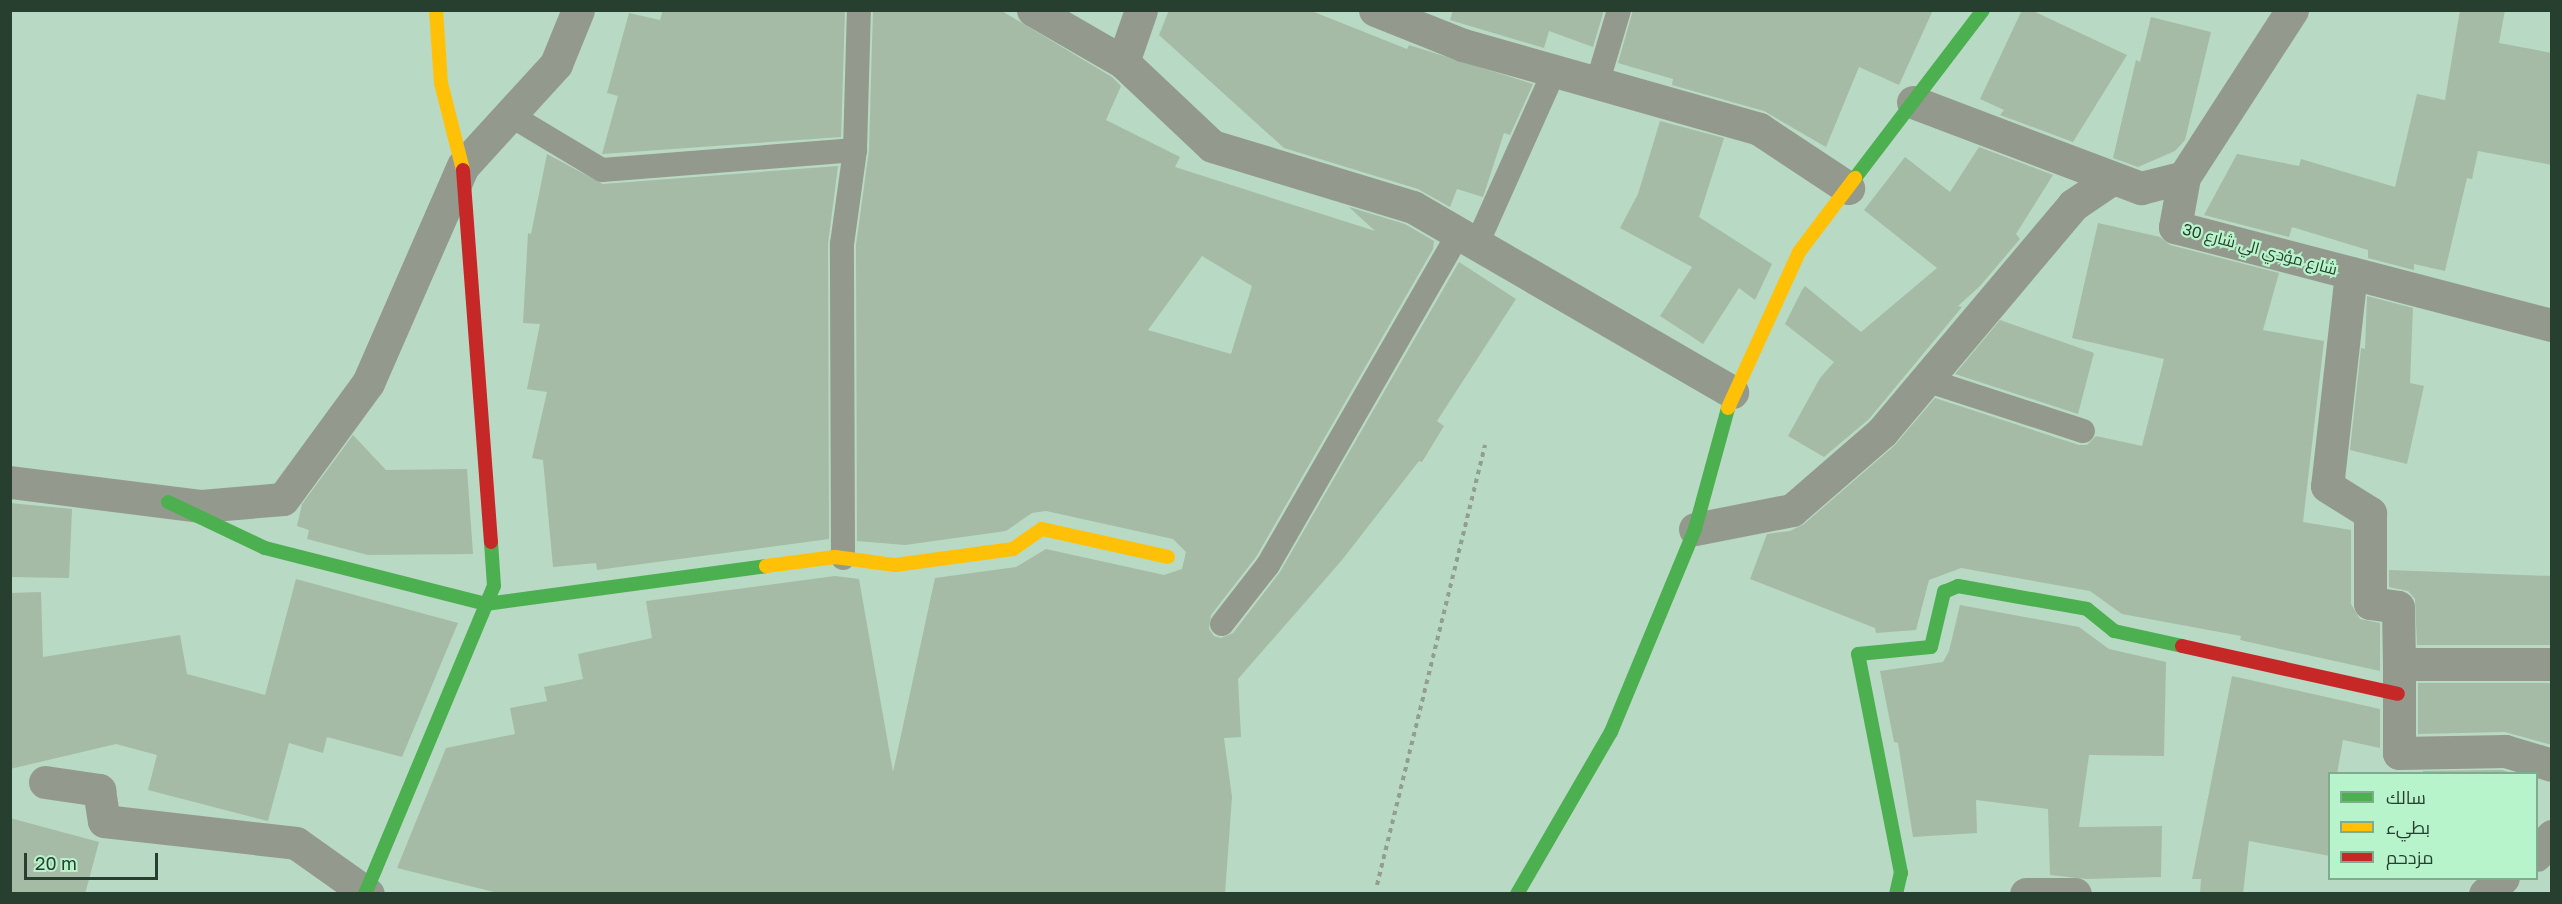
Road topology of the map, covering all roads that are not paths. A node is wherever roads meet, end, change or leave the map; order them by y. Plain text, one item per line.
1 (436, 10) edge
2 (579, 10) edge
3 (859, 10) edge
4 (1033, 10) edge
5 (1141, 10) edge
6 (1375, 10) edge
7 (1619, 10) edge
8 (1983, 10) edge
9 (2292, 10) edge
10 (1123, 62) junction
11 (1554, 72) junction
12 (1597, 84) junction
13 (1913, 102) junction
14 (510, 115) junction
15 (855, 150) junction
16 (463, 166) junction
17 (2184, 177) junction
18 (2113, 178) junction
19 (1848, 188) junction
20 (1467, 240) junction
21 (2351, 273) junction
22 (2552, 325) edge
23 (1926, 380) junction
24 (1732, 392) junction
25 (2083, 430) dead end
26 (10, 482) edge
27 (168, 502) junction
28 (1695, 529) junction
29 (1168, 556) dead end
30 (843, 558) junction
31 (486, 604) junction
32 (1222, 624) dead end
33 (2552, 664) edge
34 (2399, 679) junction
35 (2552, 765) edge
36 (45, 782) dead end
37 (2552, 836) edge
38 (2538, 853) edge
39 (2502, 880) edge
40 (366, 893) edge
41 (1517, 894) edge
42 (1896, 894) edge
43 (2026, 894) edge
44 (2075, 894) edge
45 (2486, 894) edge

1 - 16 street
2 - 14 street
3 - 15 lane
4 - 10 street
5 - 10 street
6 - 11 street
7 - 12 lane
8 - 13 street
9 - 17 street, شارع مؤدي الي شارع 30
10 - 20 street
11 - 12 street
11 - 20 lane
12 - 19 street
13 - 18 street
13 - 19 street
14 - 15 lane
14 - 16 street
15 - 30 lane
16 - 27 street
16 - 31 street
17 - 18 street
17 - 21 street, شارع مؤدي الي شارع 30
18 - 23 street
19 - 24 street
20 - 24 street
20 - 32 lane
21 - 22 street, شارع مؤدي الي شارع 30
21 - 34 street
23 - 25 lane
23 - 28 street
24 - 28 street
26 - 27 street
27 - 31 street
28 - 41 street
29 - 30 street
30 - 31 street
31 - 40 street
33 - 34 street
34 - 35 street
34 - 42 street
36 - 40 street
37 - 38 street
39 - 45 street
43 - 44 street

